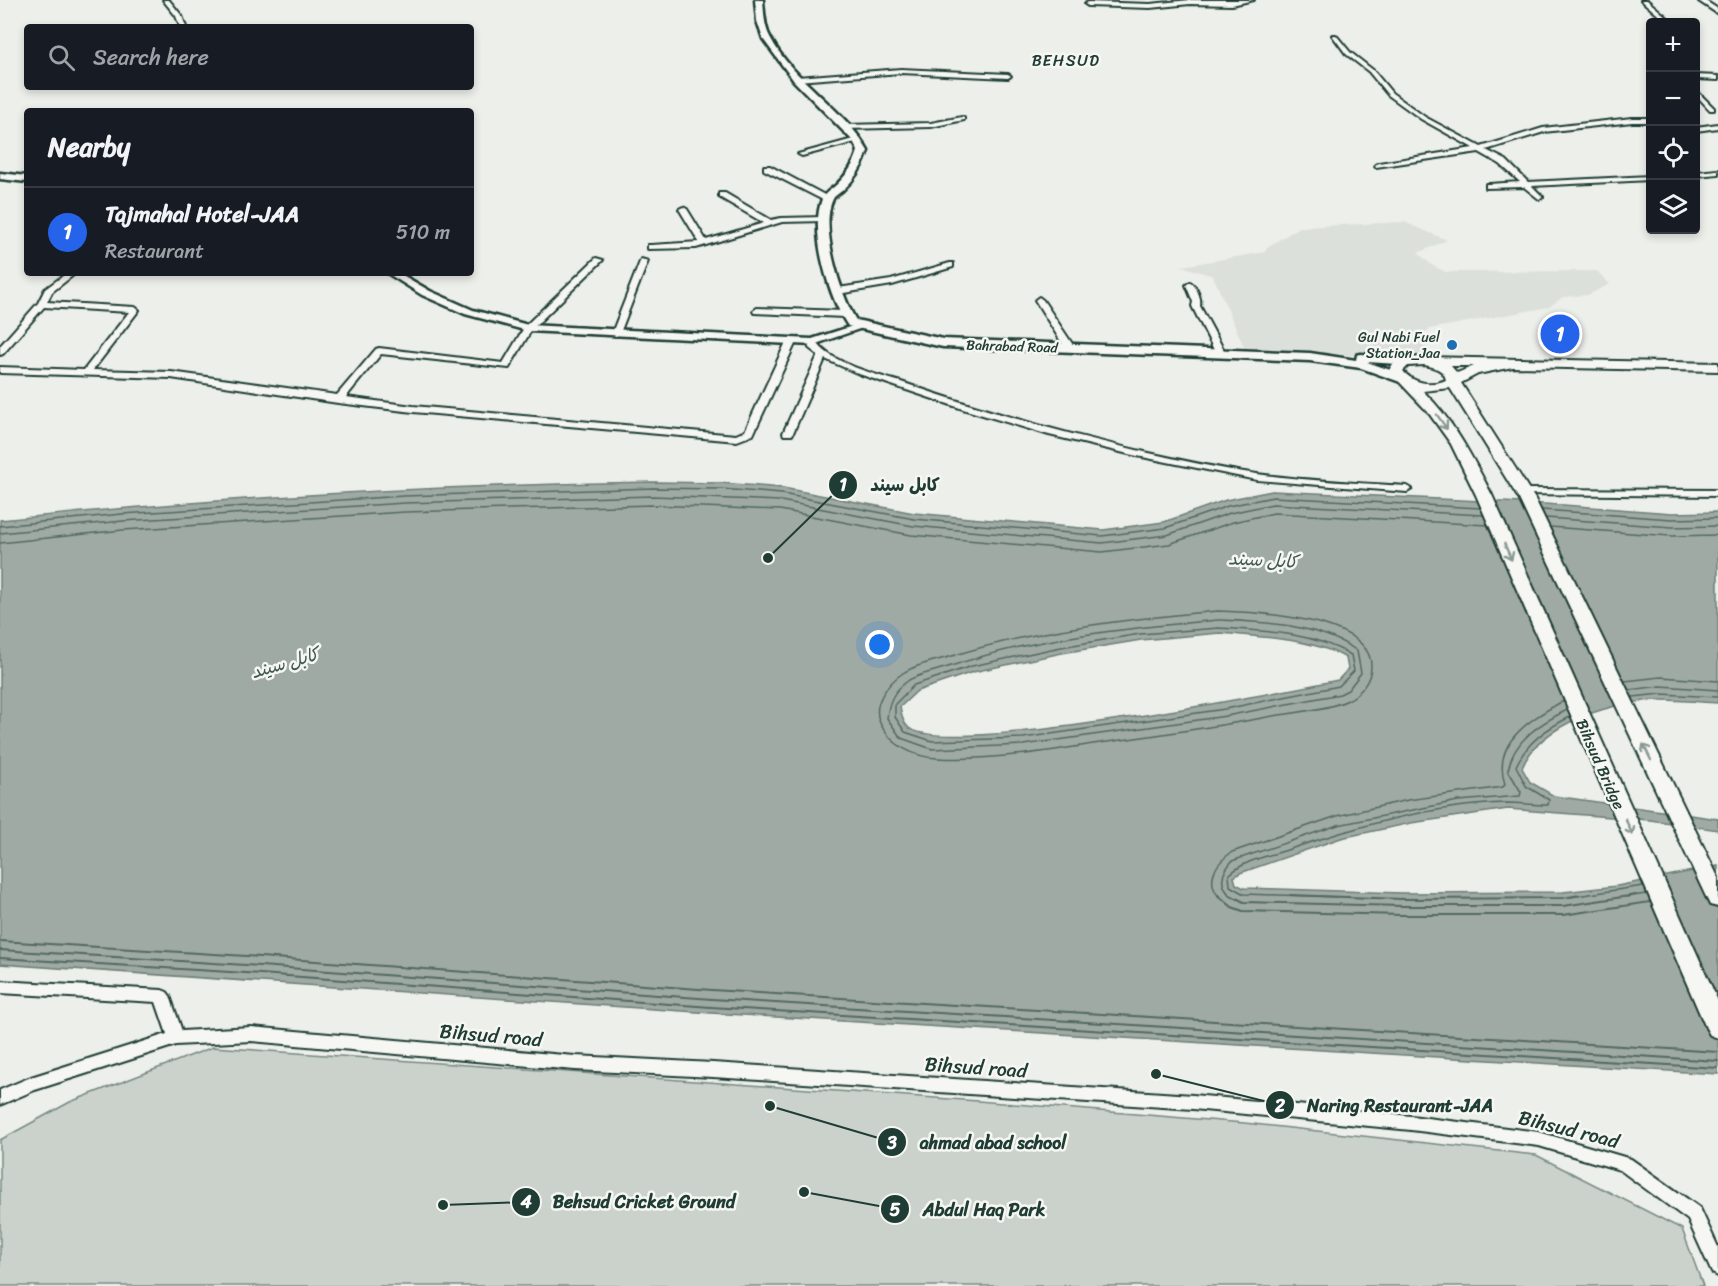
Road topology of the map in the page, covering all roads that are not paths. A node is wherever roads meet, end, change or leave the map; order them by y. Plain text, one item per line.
1 (166, 0) edge
2 (759, 0) edge
3 (1251, 0) edge
4 (1644, 0) edge
5 (1700, 0) edge
6 (1088, 4) dead end
7 (1718, 12) edge
8 (1665, 18) edge
9 (182, 24) edge
10 (1334, 36) dead end
11 (1008, 76) dead end
12 (1700, 77) edge
13 (1718, 78) edge
14 (796, 79) junction
15 (1700, 97) edge
16 (1712, 109) dead end
17 (962, 119) dead end
18 (1646, 120) edge
19 (1718, 126) edge
20 (844, 127) junction
21 (1700, 128) edge
22 (857, 140) junction
23 (1482, 149) junction
24 (802, 154) dead end
25 (1379, 165) dead end
26 (767, 168) dead end
27 (1718, 172) edge
28 (1700, 174) edge
29 (0, 176) edge
30 (1646, 178) edge
31 (24, 179) edge
32 (1527, 184) junction
33 (1489, 186) dead end
34 (722, 195) dead end
35 (1539, 197) dead end
36 (828, 199) junction
37 (683, 209) dead end
38 (824, 219) junction
39 (772, 224) junction
40 (704, 244) junction
41 (651, 247) dead end
42 (599, 260) dead end
43 (644, 261) dead end
44 (950, 265) dead end
45 (68, 276) edge
46 (397, 276) edge
47 (1190, 285) dead end
48 (838, 291) junction
49 (1039, 300) dead end
50 (42, 304) junction
51 (757, 311) dead end
52 (844, 314) junction
53 (862, 326) junction
54 (528, 328) junction
55 (616, 333) junction
56 (791, 342) junction
57 (813, 342) junction
58 (1070, 348) junction
59 (0, 352) edge
60 (823, 354) junction
61 (1221, 354) junction
62 (1310, 357) junction
63 (1419, 361) junction
64 (1512, 363) junction
65 (1718, 367) edge
66 (0, 370) edge
67 (87, 372) junction
68 (1402, 379) junction
69 (1453, 382) junction
70 (338, 400) junction
71 (788, 433) dead end
72 (1407, 489) dead end
73 (1718, 493) edge
74 (1525, 495) junction
75 (1485, 499) joint
76 (1718, 899) edge
77 (0, 987) edge
78 (1718, 1028) edge
79 (176, 1038) junction
80 (0, 1098) edge
81 (1718, 1267) edge

1 - 9 street
2 - 14 main road
3 - 6 street
4 - 8 street
5 - 7 street
10 - 23 street
11 - 14 street
12 - 13 street
14 - 20 main road
15 - 16 street
17 - 20 street
18 - 23 street
19 - 21 street
20 - 22 main road
22 - 24 street
22 - 36 main road
23 - 25 street
23 - 32 street
26 - 36 street
27 - 28 street
29 - 31 street
30 - 32 street
32 - 33 street
32 - 35 street
34 - 39 street
36 - 38 main road
37 - 40 street
38 - 39 street
38 - 48 main road
39 - 40 street
40 - 41 street
42 - 54 street
43 - 55 street
44 - 48 street
45 - 50 street
46 - 54 street
47 - 61 street
48 - 52 main road
49 - 58 street
50 - 59 street
50 - 67 street
51 - 52 street
52 - 53 main road, Bahrabad Road
53 - 57 street
53 - 58 main road, Bahrabad Road
54 - 55 street
54 - 70 street
55 - 56 street
56 - 57 street
56 - 70 street
57 - 60 street
58 - 61 main road, Bahrabad Road
60 - 71 street
60 - 72 street
61 - 62 main road, Bahrabad Road
62 - 63 main road
62 - 68 main road, Bahrabad Road
63 - 64 main road
63 - 68 main road
63 - 69 main road
64 - 65 main road
64 - 69 main road
66 - 67 street
67 - 70 street
68 - 69 main road
68 -> 75 main road, Bahrabad Road
69 - 74 main road
73 - 74 street
76 -> 74 main road
75 -> 78 main road, Bihsud Bridge
77 - 79 street
79 - 80 street, Bihsud road
79 - 81 street, Bihsud road

